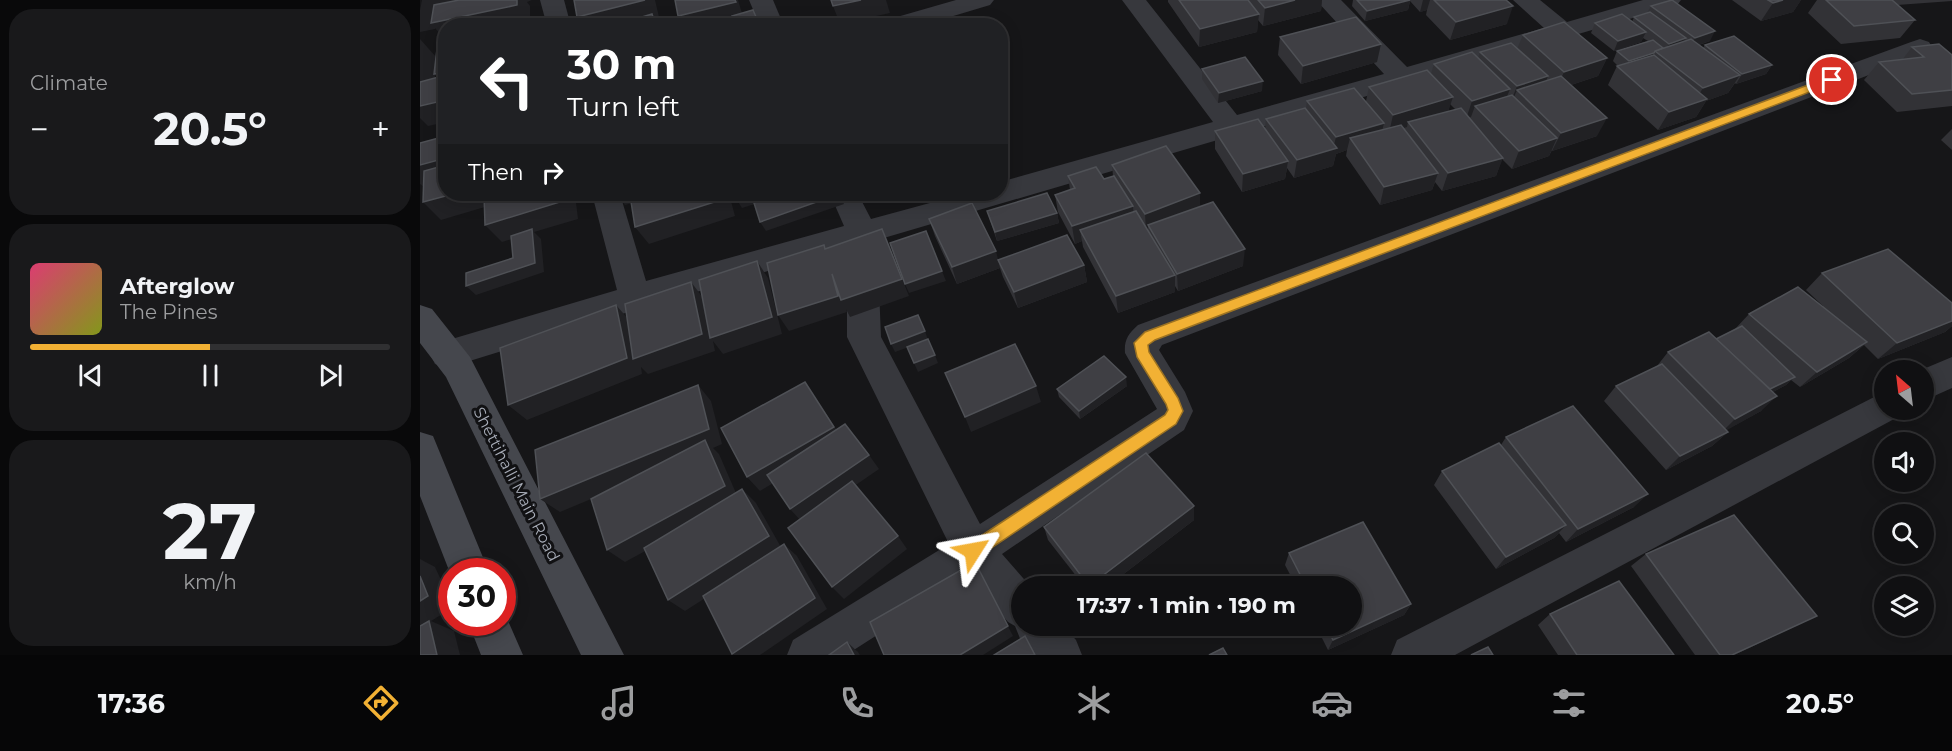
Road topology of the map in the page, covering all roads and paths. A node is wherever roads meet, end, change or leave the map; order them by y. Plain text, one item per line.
1 (552, 0) edge
2 (761, 0) edge
3 (982, 0) edge
4 (1134, 0) edge
5 (1328, 0) edge
6 (1525, 0) edge
7 (1669, 0) edge
8 (557, 18) edge
9 (769, 18) edge
10 (920, 18) edge
11 (1563, 31) junction
12 (1919, 46) edge
13 (1402, 77) junction
14 (1231, 126) junction
15 (1008, 191) edge
16 (608, 201) edge
17 (847, 201) edge
18 (972, 201) edge
19 (862, 233) junction
20 (635, 297) junction
21 (420, 318) edge
22 (447, 354) junction
23 (1952, 371) edge
24 (1934, 380) edge
25 (1874, 412) edge
26 (420, 448) edge
27 (973, 551) junction
28 (463, 558) edge
29 (1011, 596) edge
30 (495, 636) edge
31 (1045, 636) edge
32 (502, 655) edge
33 (603, 655) edge
34 (808, 655) edge
35 (1061, 655) edge
36 (1412, 655) edge

1 - 8 street
2 - 9 street
3 - 10 street
4 - 14 street
5 - 13 street
6 - 11 street
7 - 11 street
11 - 13 street
12 - 27 street
13 - 14 street
14 - 15 street
16 - 20 street
17 - 19 street
18 - 19 street
19 - 20 street
19 - 27 street
20 - 22 street
21 - 22 main road, Shettihalli Main Road
22 - 33 main road, Shettihalli Main Road
23 - 24 street
25 - 36 street
26 - 28 main road
27 - 29 street
27 - 34 street
30 - 32 main road
31 - 35 street

